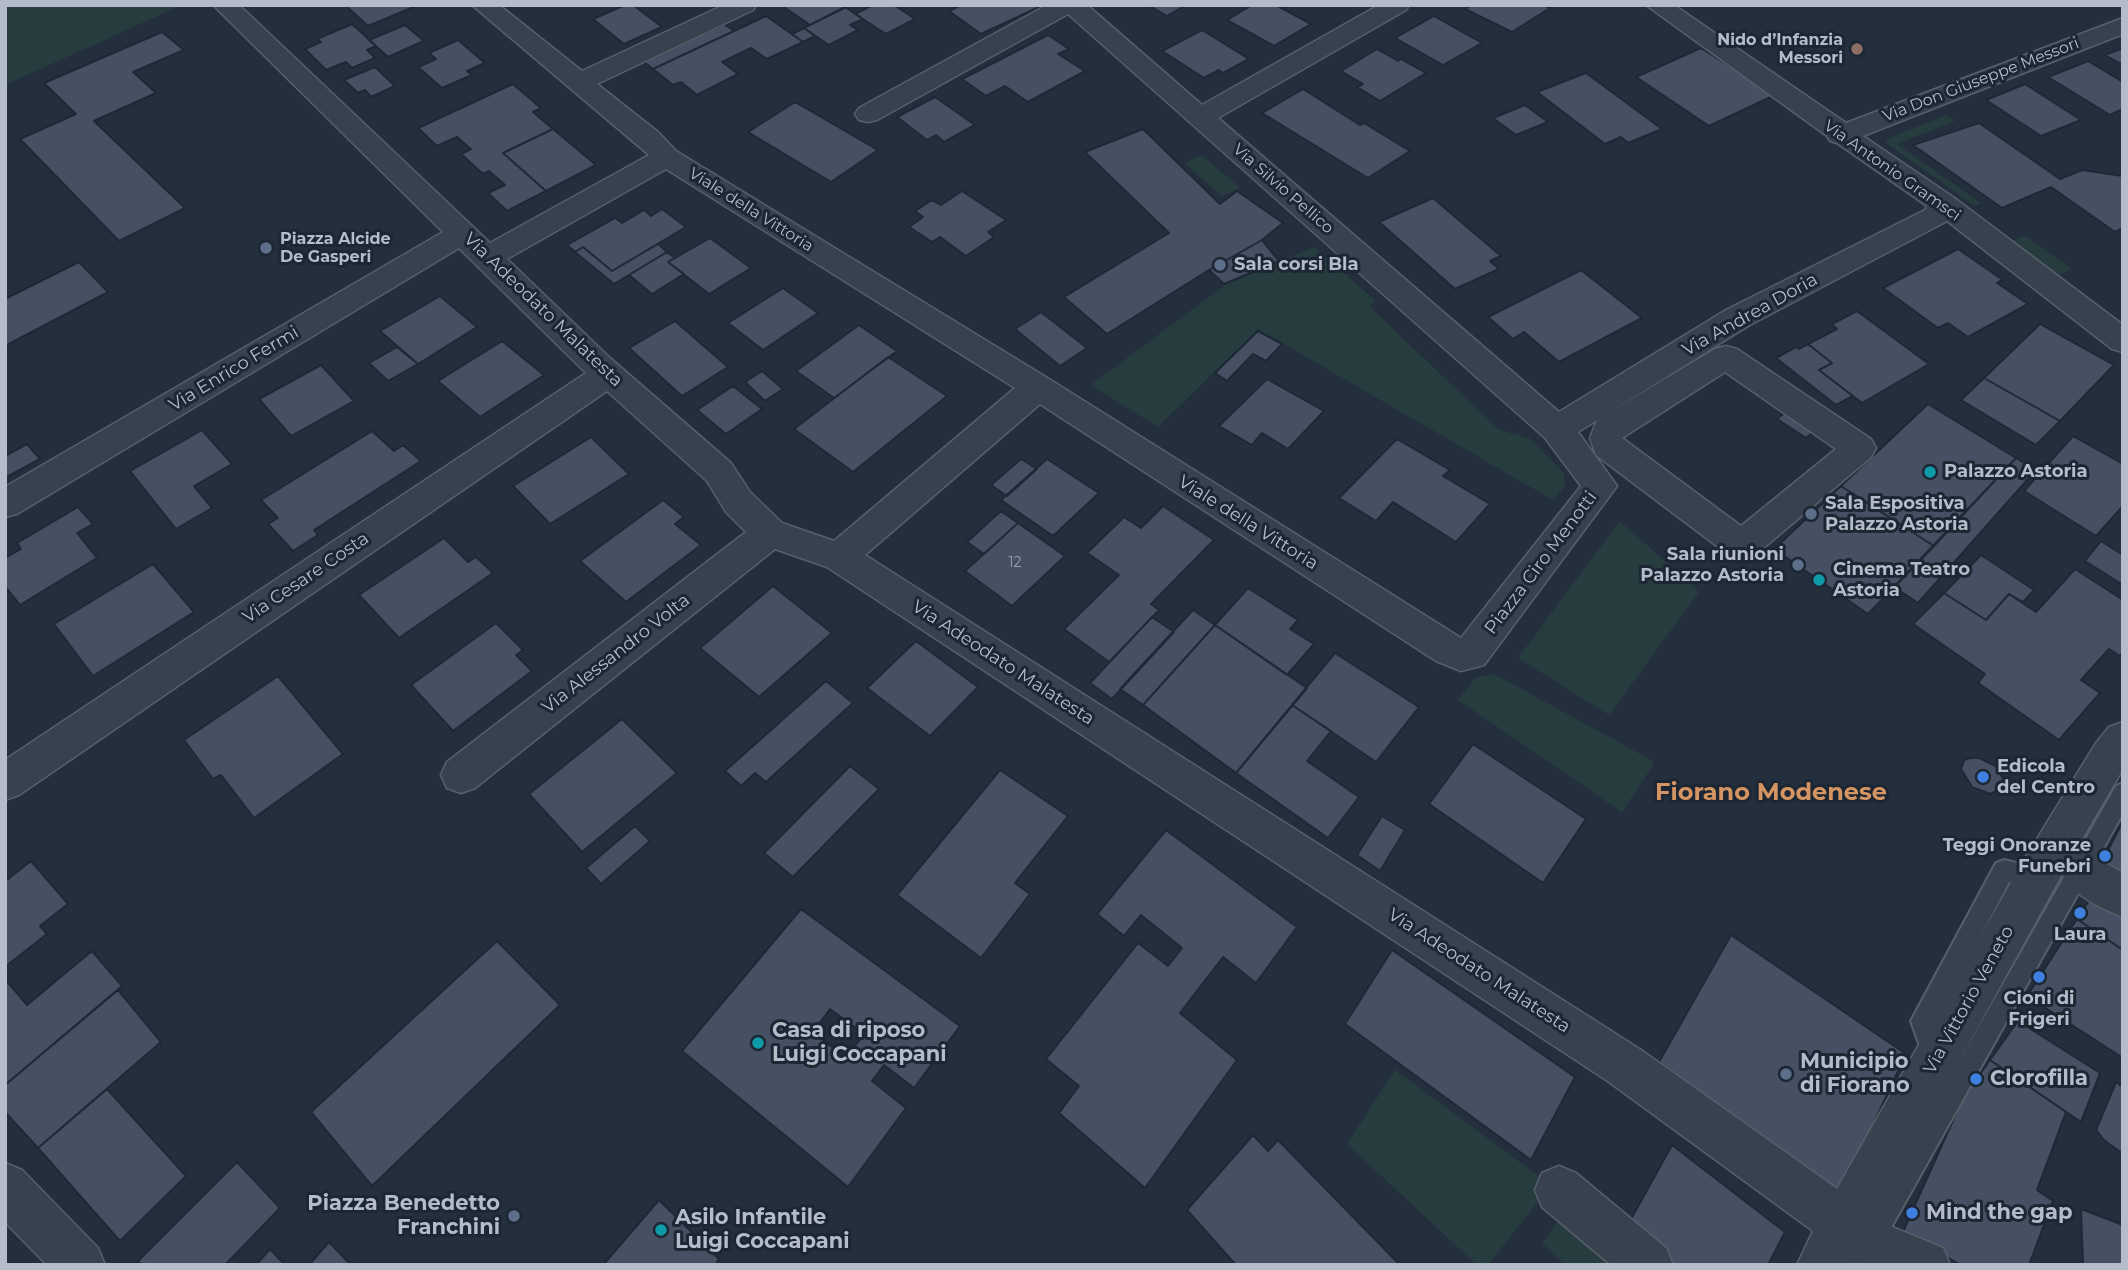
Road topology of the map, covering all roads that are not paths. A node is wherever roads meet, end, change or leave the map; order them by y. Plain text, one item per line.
1 (225, 5) edge
2 (484, 5) edge
3 (744, 5) edge
4 (1066, 5) edge
5 (1072, 5) edge
6 (1397, 5) edge
7 (1658, 5) edge
8 (2123, 25) edge
9 (580, 82) junction
10 (868, 114) dead end
11 (1200, 117) junction
12 (1840, 135) junction
13 (666, 157) junction
14 (1943, 204) junction
15 (463, 233) junction
16 (488, 257) junction
17 (2123, 341) edge
18 (608, 374) junction
19 (1038, 387) junction
20 (1557, 429) junction
21 (1643, 473) joint
22 (5, 504) edge
23 (770, 533) junction
24 (839, 557) junction
25 (1461, 655) joint
26 (2123, 739) edge
27 (461, 775) dead end
28 (5, 782) edge
29 (2123, 793) edge
30 (2080, 869) junction
31 (2123, 897) edge
32 (5, 1187) edge
33 (1559, 1190) dead end
34 (1857, 1240) edge
35 (80, 1265) edge
36 (1648, 1265) edge
37 (1821, 1265) edge
38 (1926, 1265) edge

1 - 15 street, Via Adeodato Malatesta
2 - 9 street, Viale della Vittoria
3 - 9 street
4 - 10 street
5 - 11 street, Via Silvio Pellico
6 - 11 street
7 - 12 street, Via Antonio Gramsci
8 - 12 street, Via Don Giuseppe Messori
9 - 13 street, Viale della Vittoria
11 - 20 street, Via Silvio Pellico
12 - 14 street, Via Antonio Gramsci
13 - 16 street
13 - 19 street, Viale della Vittoria
14 - 17 street, Via Antonio Gramsci
14 - 20 street, Via Andrea Doria
15 - 16 street, Via Adeodato Malatesta
15 - 22 street, Via Enrico Fermi
16 - 18 street, Via Adeodato Malatesta
18 - 23 street, Via Adeodato Malatesta
18 - 28 street, Via Cesare Costa
19 - 24 street
19 - 25 street, Viale della Vittoria
20 - 25 street, Piazza Ciro Menotti
21 - 21 street
23 - 24 street, Via Adeodato Malatesta
23 - 27 street, Via Alessandro Volta
24 - 34 street, Via Adeodato Malatesta
26 - 34 street, Via Vittorio Veneto
29 - 30 lane, Via Vittorio Veneto
30 - 31 street
30 - 34 lane, Via Vittorio Veneto
32 - 35 street
33 - 36 street
34 - 37 street, Via Vittorio Veneto
34 - 38 street, Via Adeodato Malatesta

